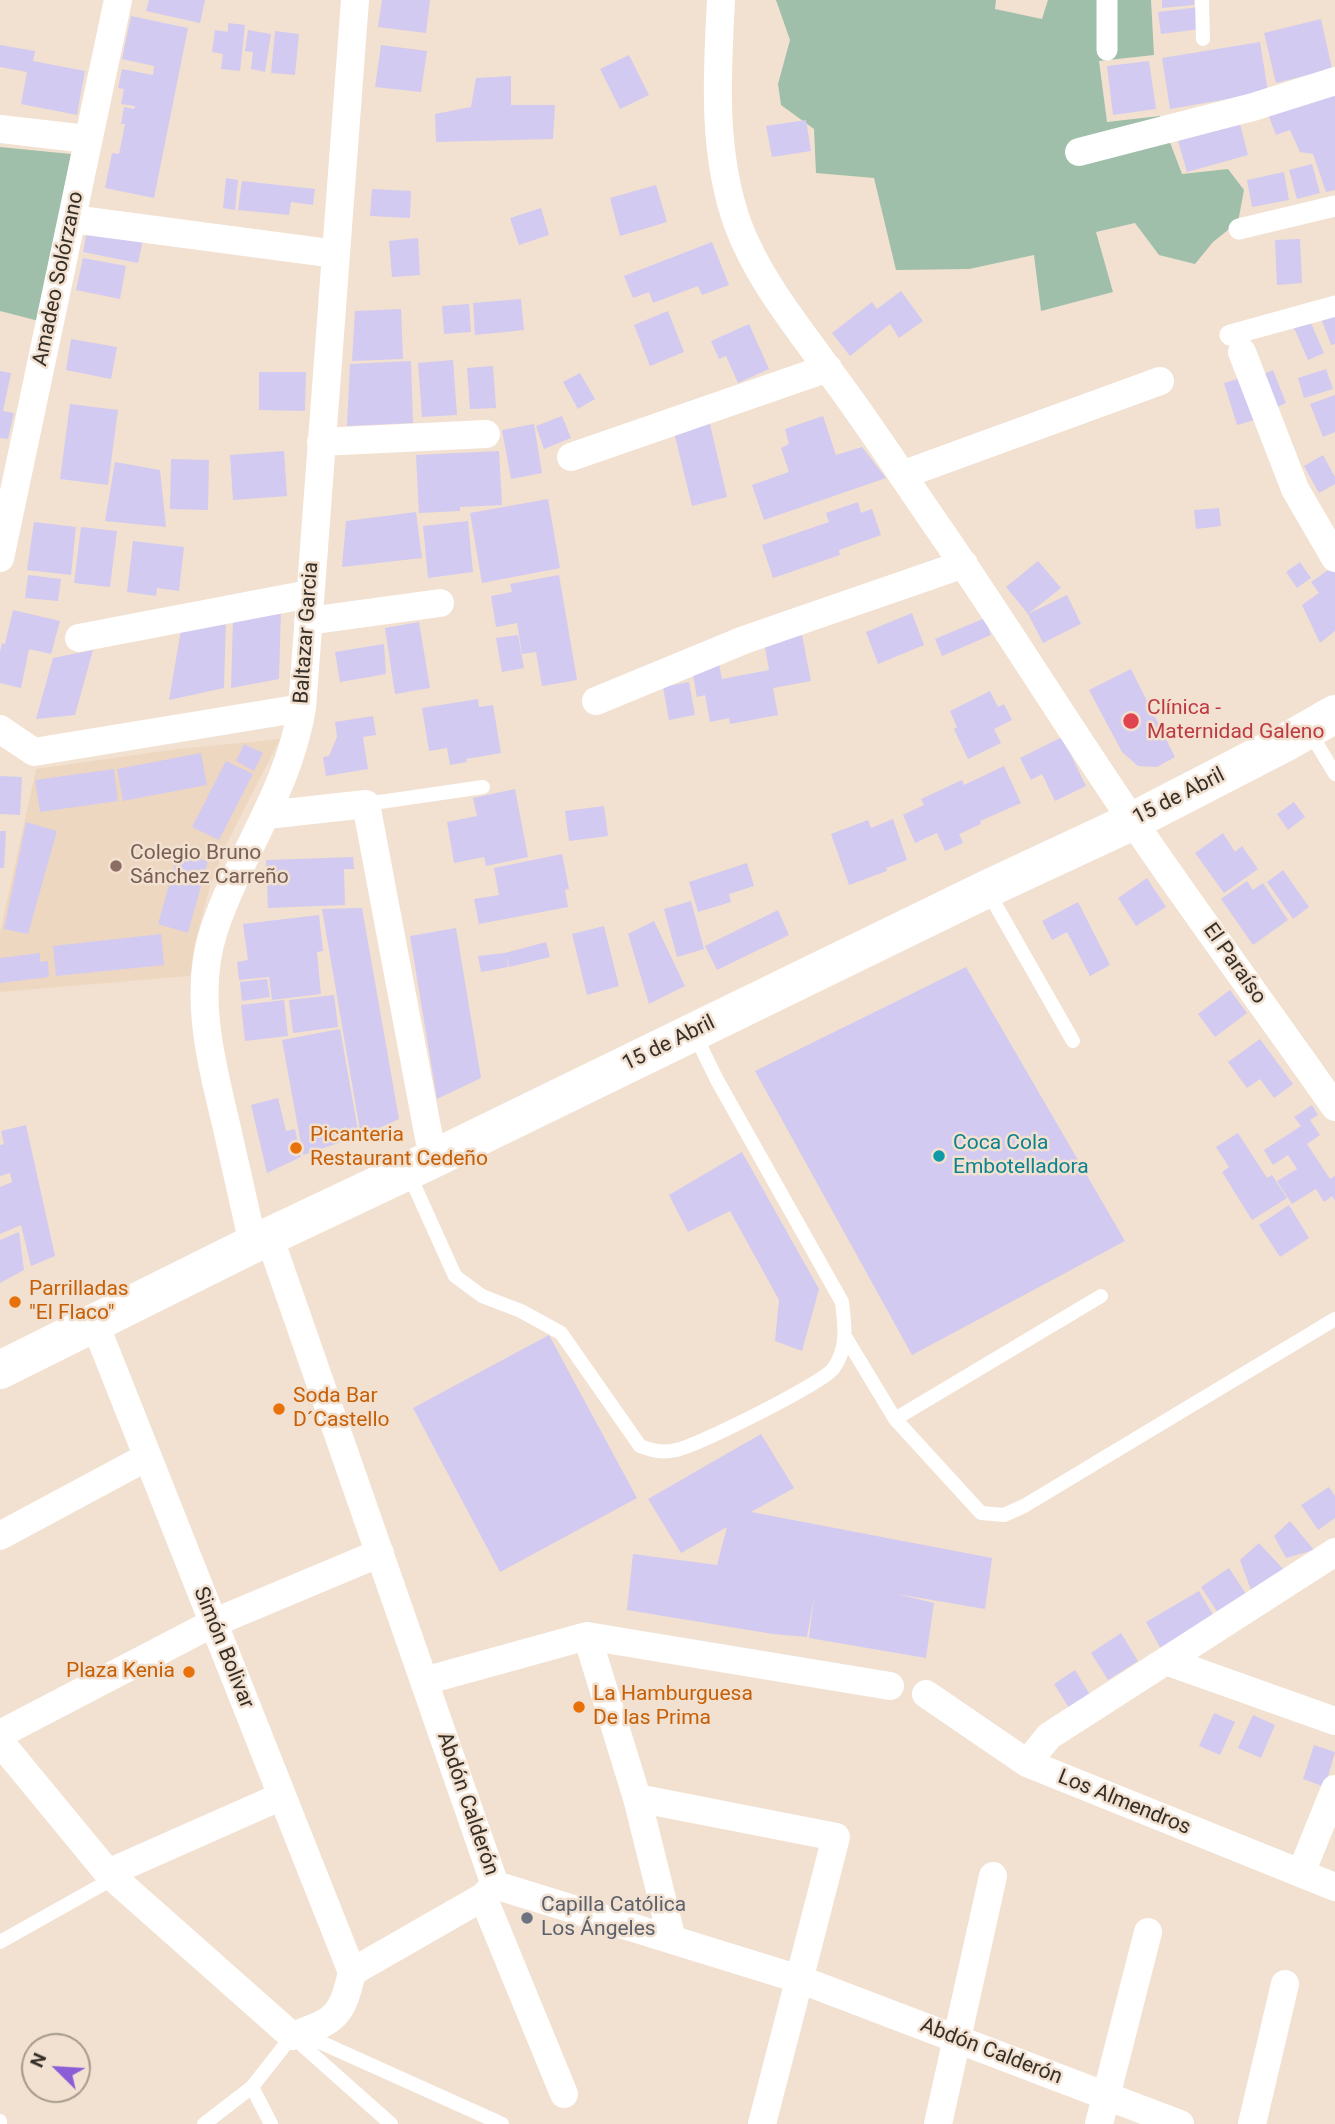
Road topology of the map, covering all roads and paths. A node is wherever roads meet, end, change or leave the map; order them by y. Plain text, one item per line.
1 (118, 0) edge
2 (355, 0) edge
3 (721, 0) edge
4 (1107, 0) edge
5 (1202, 0) edge
6 (1203, 39) dead end
7 (1107, 50) dead end
8 (1335, 81) edge
9 (0, 129) edge
10 (88, 139) junction
11 (1079, 152) dead end
12 (1335, 206) edge
13 (72, 219) junction
14 (1239, 229) dead end
15 (336, 254) junction
16 (1335, 306) edge
17 (1236, 344) joint
18 (828, 368) junction
19 (1160, 381) dead end
20 (486, 434) dead end
21 (321, 442) junction
22 (571, 457) dead end
23 (902, 475) junction
24 (0, 558) edge
25 (1335, 558) edge
26 (964, 564) junction
27 (440, 603) dead end
28 (309, 607) junction
29 (79, 638) dead end
30 (596, 701) dead end
31 (302, 708) junction
32 (1322, 722) edge
33 (0, 729) edge
34 (1335, 774) edge
35 (483, 787) dead end
36 (366, 804) junction
37 (267, 815) junction
38 (1133, 821) junction
39 (987, 889) junction
40 (693, 1032) junction
41 (1073, 1041) dead end
42 (1335, 1107) edge
43 (420, 1165) junction
44 (261, 1240) junction
45 (1101, 1296) dead end
46 (1335, 1318) edge
47 (95, 1324) junction
48 (846, 1338) junction
49 (2, 1364) edge
50 (895, 1419) junction
51 (148, 1457) junction
52 (0, 1536) edge
53 (1335, 1552) edge
54 (380, 1553) junction
55 (213, 1623) junction
56 (587, 1636) junction
57 (1166, 1661) junction
58 (424, 1681) junction
59 (890, 1686) dead end
60 (926, 1694) dead end
61 (1335, 1721) edge
62 (0, 1734) edge
63 (0, 1742) edge
64 (1027, 1763) junction
65 (1335, 1789) edge
66 (282, 1796) junction
67 (637, 1798) junction
68 (1301, 1873) junction
69 (111, 1875) junction
70 (993, 1876) dead end
71 (1335, 1887) edge
72 (489, 1891) junction
73 (1148, 1932) dead end
74 (672, 1939) junction
75 (0, 1942) edge
76 (352, 1972) junction
77 (799, 1979) junction
78 (1286, 1984) dead end
79 (296, 2035) junction
80 (957, 2039) junction
81 (252, 2087) junction
82 (564, 2094) dead end
83 (1106, 2096) junction
84 (204, 2124) edge
85 (271, 2124) edge
86 (391, 2124) edge
87 (502, 2124) edge
88 (762, 2124) edge
89 (938, 2124) edge
90 (1099, 2124) edge
91 (1180, 2124) edge
92 (1252, 2124) edge

1 - 10 street, Amadeo Solórzano
2 - 15 street, Baltazar Garcia
3 - 18 street, El Paraíso
4 - 7 street
5 - 6 lane
8 - 11 street
9 - 10 street
10 - 13 street, Amadeo Solórzano
12 - 14 street
13 - 15 street
13 - 24 street, Amadeo Solórzano
15 - 21 street, Baltazar Garcia
16 - 17 street
17 - 25 street
18 - 22 street
18 - 23 street, El Paraíso
19 - 23 street
20 - 21 street
21 - 28 street, Baltazar Garcia
23 - 26 street, El Paraíso
26 - 30 street
26 - 38 street, El Paraíso
27 - 28 street
28 - 29 street
28 - 31 street, Baltazar Garcia
31 - 33 street
31 - 37 street, Baltazar Garcia
32 - 34 lane
32 - 38 main road, 15 de Abril
35 - 36 lane
36 - 37 street
36 - 43 street
37 - 44 street, Baltazar Garcia
38 - 39 main road, 15 de Abril
38 - 42 street, El Paraíso
39 - 40 main road, 15 de Abril
39 - 41 lane
40 - 43 main road, 15 de Abril
40 - 48 lane
43 - 44 main road, 15 de Abril
43 - 48 lane
44 - 47 main road, 15 de Abril
44 - 54 street, Abdón Calderón
45 - 50 lane
46 - 50 lane
47 - 49 main road, 15 de Abril
47 - 51 street, Simón Bolivar
48 - 50 lane
51 - 52 street
51 - 55 street, Simón Bolivar
53 - 57 street
54 - 55 street
54 - 58 street, Abdón Calderón
55 - 62 street
55 - 66 street, Simón Bolivar
56 - 58 street
56 - 59 street
56 - 67 street
57 - 61 street
57 - 64 street
58 - 72 street, Abdón Calderón
60 - 64 street, Los Almendros
63 - 69 street
64 - 68 street, Los Almendros
65 - 68 street
66 - 69 street
66 - 76 street, Simón Bolivar
67 - 74 street
67 - 77 street
68 - 71 street, Los Almendros
69 - 75 lane
69 - 79 street
70 - 80 street
72 - 74 street, Abdón Calderón
72 - 76 street
72 - 82 street
73 - 83 street
74 - 77 street, Abdón Calderón
76 - 79 street
77 - 80 street, Abdón Calderón
77 - 88 street
78 - 92 street
79 - 81 lane
79 - 86 lane
79 - 87 lane
80 - 83 street, Abdón Calderón
80 - 89 street
81 - 84 lane
81 - 85 lane
83 - 90 street
83 - 91 street, Abdón Calderón

